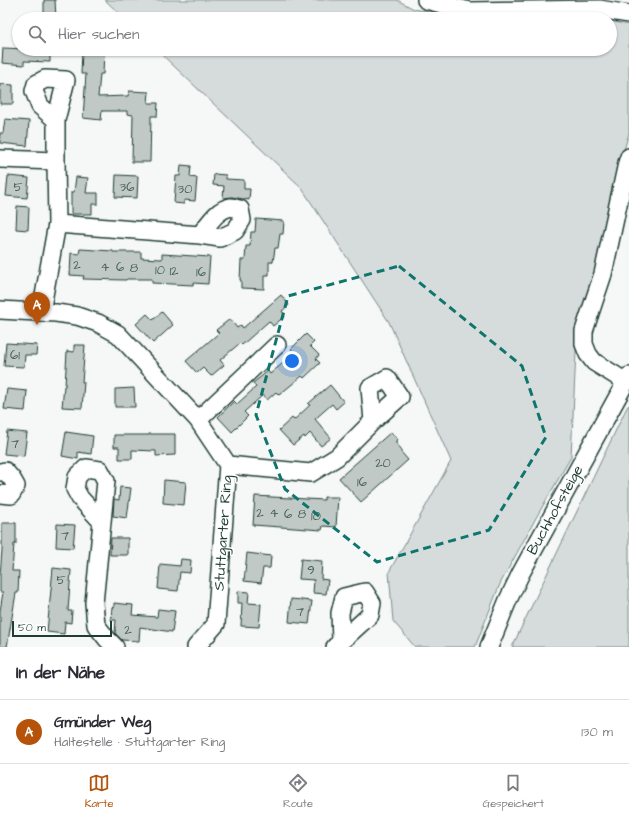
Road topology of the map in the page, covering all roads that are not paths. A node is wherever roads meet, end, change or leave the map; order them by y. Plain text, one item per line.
1 (426, 0) edge
2 (446, 3) edge
3 (629, 14) edge
4 (56, 120) dead end
5 (629, 157) edge
6 (0, 159) edge
7 (56, 161) junction
8 (57, 224) junction
9 (200, 235) dead end
10 (0, 310) edge
11 (41, 312) junction
12 (277, 345) dead end
13 (627, 379) edge
14 (198, 420) junction
15 (373, 421) dead end
16 (228, 465) junction
17 (0, 472) edge
18 (0, 494) edge
19 (102, 522) dead end
20 (115, 647) edge
21 (196, 647) edge
22 (489, 647) edge

1 - 2 street
2 - 3 street
4 - 7 street
5 - 13 street
6 - 7 street
7 - 8 street
8 - 9 street
8 - 11 street
10 - 11 street, Stuttgarter Ring
11 - 14 street, Stuttgarter Ring
12 - 14 street
13 - 22 street, Buchhofsteige
14 - 16 street, Stuttgarter Ring
15 - 16 street
16 - 21 street, Stuttgarter Ring
17 - 18 street
19 - 20 street

